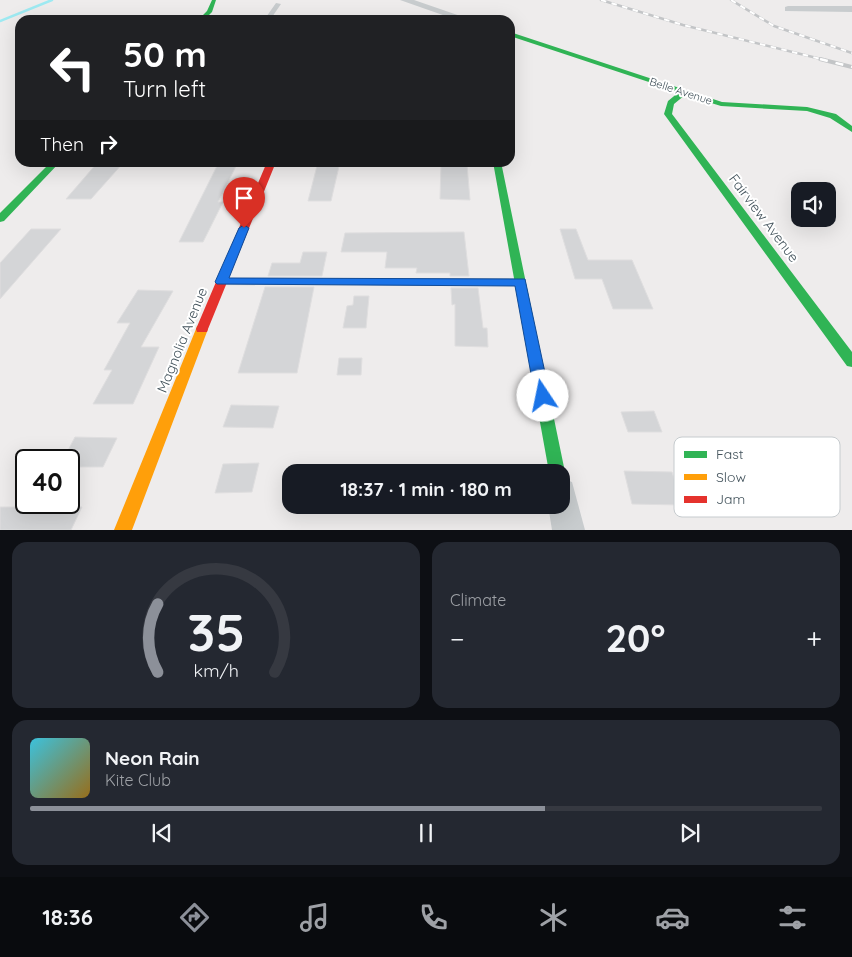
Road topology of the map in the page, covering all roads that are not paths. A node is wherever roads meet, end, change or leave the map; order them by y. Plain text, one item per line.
1 (214, 0) edge
2 (405, 0) edge
3 (278, 4) dead end
4 (788, 9) dead end
5 (852, 9) edge
6 (206, 15) edge
7 (270, 15) edge
8 (452, 15) edge
9 (515, 36) edge
10 (684, 92) junction
11 (852, 130) edge
12 (51, 167) edge
13 (270, 167) edge
14 (498, 167) edge
15 (0, 219) edge
16 (221, 282) junction
17 (520, 282) junction
18 (852, 362) edge
19 (556, 464) edge
20 (565, 514) edge
21 (123, 530) edge
22 (568, 530) edge

1 - 6 street
2 - 8 street
3 - 7 lane
4 - 5 street
9 - 10 street, Belle Avenue
10 - 11 street, Belle Avenue
10 - 18 street, Fairview Avenue
12 - 15 street
13 - 16 street, Magnolia Avenue
14 - 17 street
16 - 17 lane
16 - 21 street, Magnolia Avenue
17 - 19 street
20 - 22 street

